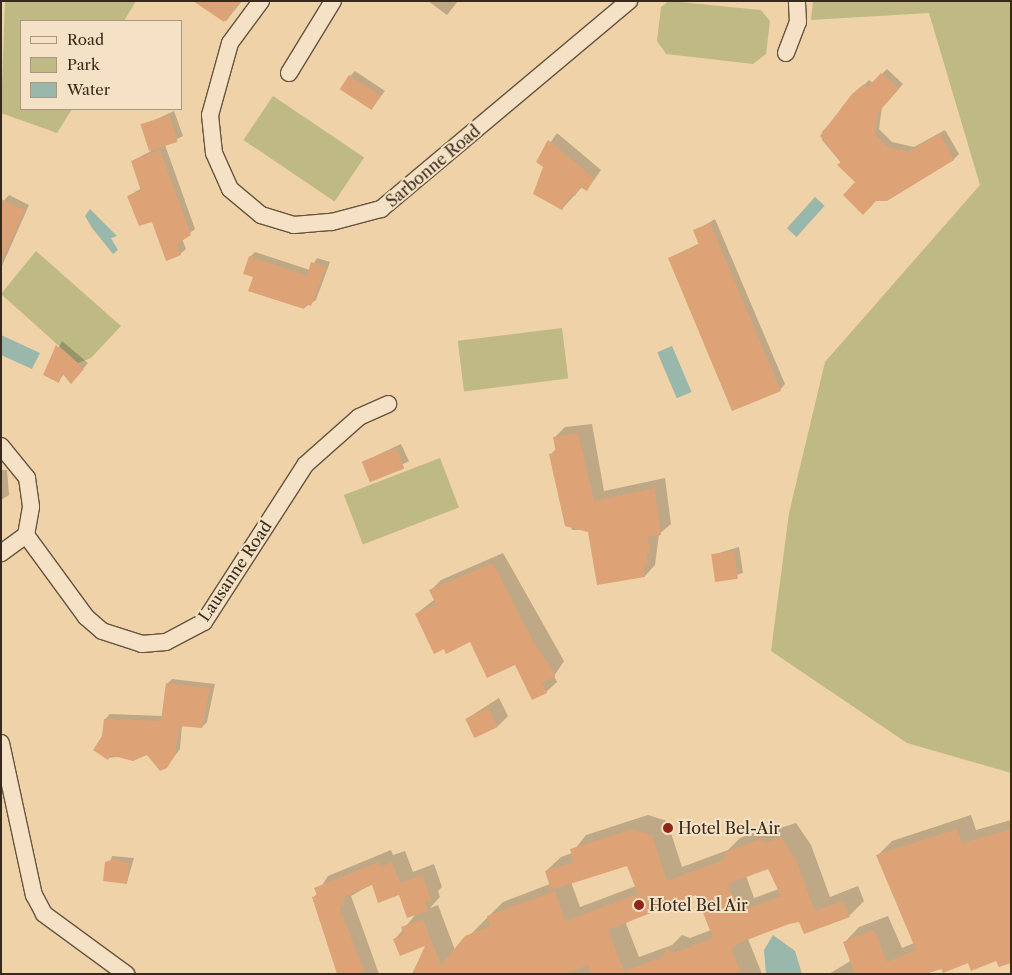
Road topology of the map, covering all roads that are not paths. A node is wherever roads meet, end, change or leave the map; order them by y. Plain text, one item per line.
1 (262, 1) edge
2 (333, 1) edge
3 (629, 1) edge
4 (797, 1) edge
5 (786, 53) dead end
6 (289, 73) dead end
7 (388, 404) dead end
8 (1, 446) edge
9 (26, 535) junction
10 (1, 553) edge
11 (1, 743) edge
12 (126, 974) edge

1 - 3 street, Sarbonne Road
2 - 6 street
4 - 5 street
7 - 9 street, Lausanne Road
8 - 9 street
9 - 10 street
11 - 12 street

